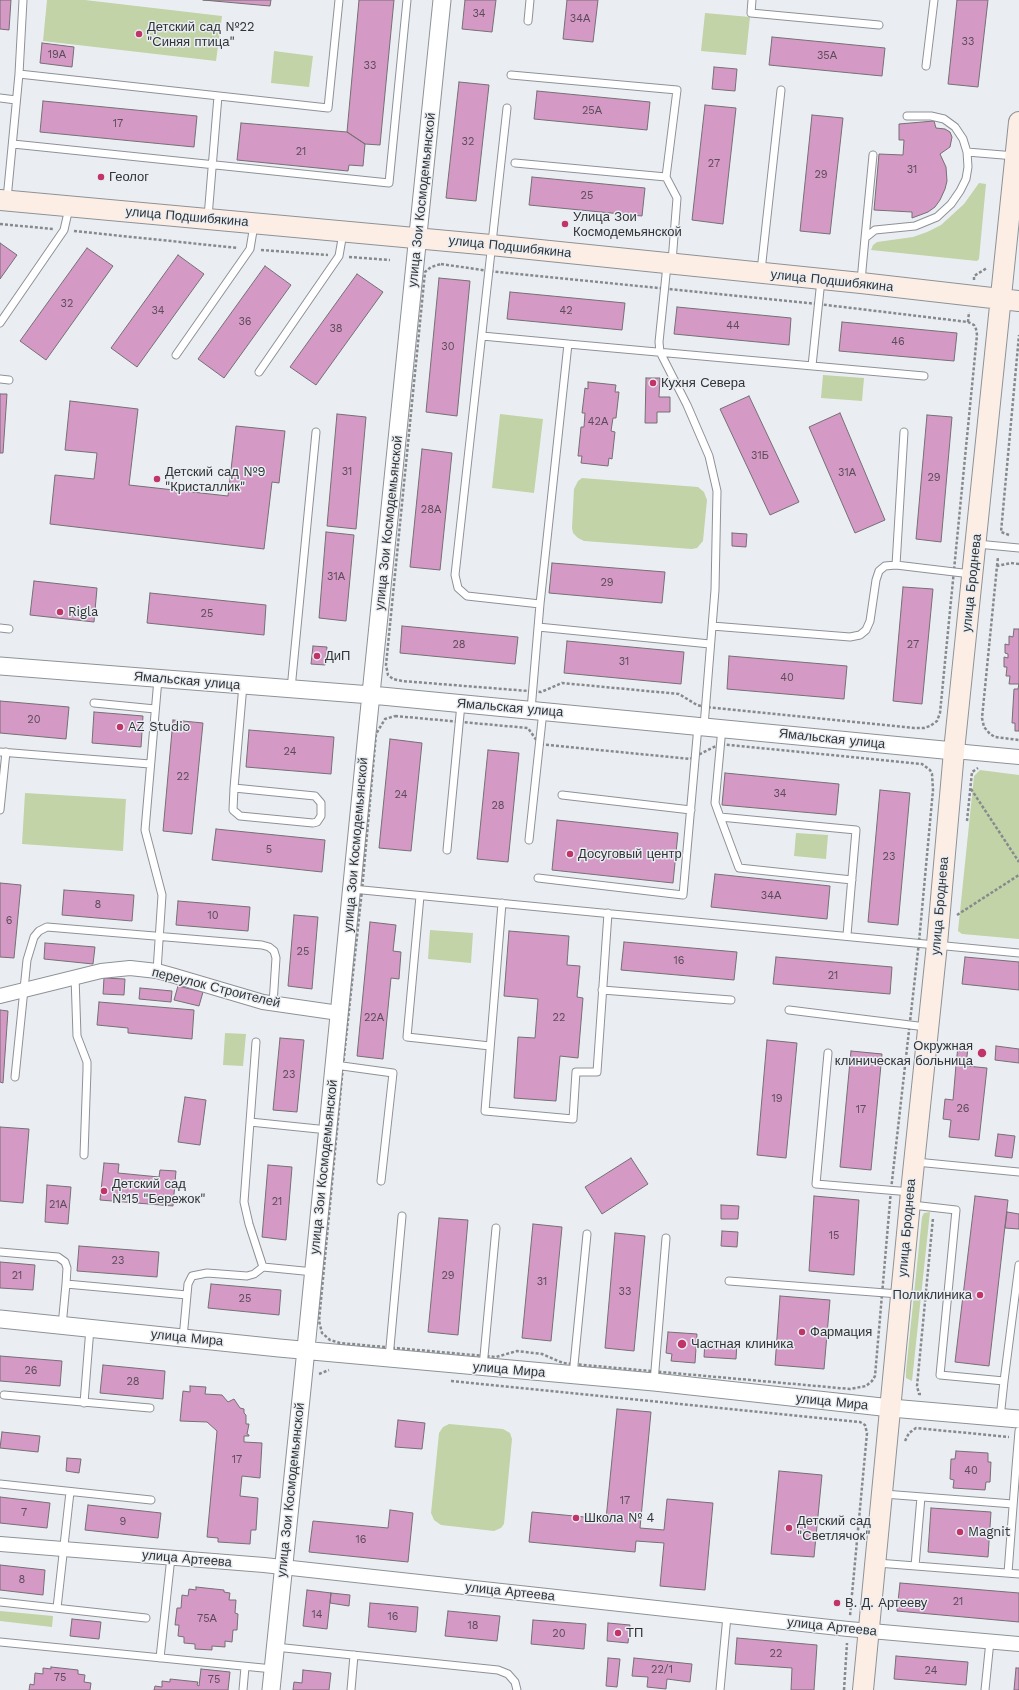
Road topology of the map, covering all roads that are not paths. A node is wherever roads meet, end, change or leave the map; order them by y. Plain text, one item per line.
1 (23, 0) edge
2 (339, 0) edge
3 (407, 0) edge
4 (442, 0) edge
5 (530, 0) edge
6 (752, 0) edge
7 (934, 0) edge
8 (528, 21) dead end
9 (879, 25) dead end
10 (926, 66) dead end
11 (19, 74) junction
12 (511, 76) dead end
13 (781, 90) dead end
14 (218, 96) junction
15 (0, 98) edge
16 (16, 100) junction
17 (507, 108) dead end
18 (907, 116) dead end
19 (1019, 122) edge
20 (13, 144) junction
21 (967, 152) junction
22 (873, 155) dead end
23 (1015, 156) junction
24 (515, 163) dead end
25 (213, 165) junction
26 (666, 177) junction
27 (4, 200) edge
28 (69, 206) junction
29 (208, 219) junction
30 (255, 223) junction
31 (344, 231) junction
32 (418, 238) junction
33 (865, 238) junction
34 (491, 245) junction
35 (669, 264) junction
36 (761, 273) junction
37 (821, 280) junction
38 (861, 283) junction
39 (1010, 300) edge
40 (0, 323) edge
41 (482, 336) junction
42 (568, 344) junction
43 (660, 352) junction
44 (176, 355) dead end
45 (812, 366) junction
46 (259, 372) dead end
47 (924, 376) dead end
48 (0, 379) edge
49 (9, 380) dead end
50 (316, 432) dead end
51 (904, 432) dead end
52 (976, 544) junction
53 (1019, 548) edge
54 (896, 566) junction
55 (973, 574) junction
56 (540, 604) junction
57 (712, 626) junction
58 (538, 627) junction
59 (0, 628) edge
60 (9, 629) dead end
61 (710, 644) junction
62 (0, 666) edge
63 (158, 679) junction
64 (243, 685) junction
65 (291, 689) junction
66 (371, 695) junction
67 (94, 703) dead end
68 (461, 703) junction
69 (155, 709) junction
70 (537, 710) junction
71 (701, 726) junction
72 (721, 736) junction
73 (954, 751) junction
74 (3, 752) edge
75 (1019, 757) edge
76 (150, 764) junction
77 (234, 788) junction
78 (562, 795) dead end
79 (0, 810) edge
80 (691, 810) junction
81 (720, 817) junction
82 (529, 840) dead end
83 (447, 850) dead end
84 (538, 878) dead end
85 (852, 880) junction
86 (357, 890) junction
87 (420, 896) junction
88 (502, 903) junction
89 (608, 913) junction
90 (847, 935) junction
91 (160, 937) junction
92 (937, 944) junction
93 (1019, 953) edge
94 (157, 971) junction
95 (75, 976) junction
96 (23, 990) junction
97 (602, 990) junction
98 (0, 996) edge
99 (731, 1000) dead end
100 (272, 1004) junction
101 (789, 1010) dead end
102 (339, 1013) junction
103 (920, 1026) junction
104 (256, 1042) dead end
105 (490, 1046) junction
106 (828, 1053) dead end
107 (339, 1066) junction
108 (16, 1077) dead end
109 (250, 1122) junction
110 (328, 1130) junction
111 (84, 1155) dead end
112 (914, 1162) junction
113 (1019, 1172) edge
114 (382, 1182) dead end
115 (910, 1198) junction
116 (402, 1216) dead end
117 (496, 1228) dead end
118 (587, 1234) dead end
119 (666, 1238) dead end
120 (0, 1252) edge
121 (1019, 1265) edge
122 (263, 1268) junction
123 (314, 1272) junction
124 (729, 1281) dead end
125 (66, 1284) junction
126 (892, 1294) junction
127 (187, 1295) junction
128 (0, 1319) edge
129 (62, 1326) junction
130 (90, 1328) junction
131 (183, 1338) junction
132 (306, 1350) junction
133 (389, 1353) junction
134 (484, 1362) junction
135 (573, 1370) junction
136 (655, 1376) junction
137 (1004, 1381) junction
138 (4, 1395) dead end
139 (84, 1403) junction
140 (150, 1408) dead end
141 (890, 1408) junction
142 (1000, 1418) junction
143 (1019, 1419) edge
144 (1019, 1431) edge
145 (1017, 1467) edge
146 (0, 1484) edge
147 (70, 1492) junction
148 (882, 1494) junction
149 (921, 1497) junction
150 (151, 1500) dead end
151 (1013, 1504) junction
152 (0, 1544) edge
153 (64, 1550) junction
154 (171, 1557) junction
155 (875, 1563) junction
156 (916, 1566) junction
157 (283, 1567) junction
158 (1008, 1573) junction
159 (1019, 1574) edge
160 (0, 1602) edge
161 (58, 1608) junction
162 (727, 1616) junction
163 (146, 1618) dead end
164 (858, 1630) junction
165 (990, 1641) junction
166 (0, 1642) edge
167 (1019, 1644) edge
168 (275, 1647) junction
169 (354, 1655) junction
170 (160, 1658) junction
171 (245, 1667) junction
172 (273, 1670) junction
173 (243, 1690) edge
174 (271, 1690) edge
175 (351, 1690) edge
176 (517, 1690) edge
177 (720, 1690) edge
178 (863, 1690) edge
179 (985, 1690) edge

1 - 11 lane
2 - 14 lane
3 - 25 lane
4 - 32 street, улица Зои Космодемьянской
5 - 8 lane
6 - 9 lane
7 - 10 lane
11 - 14 lane
11 - 16 lane
12 - 26 lane
13 - 36 lane
14 - 25 lane
15 - 16 lane
16 - 20 lane
17 - 34 lane
18 - 21 lane
19 - 23 main road, улица Броднева
20 - 25 lane
20 - 27 lane
21 - 23 lane
21 - 33 lane
22 - 33 lane
23 - 39 main road, улица Броднева
24 - 26 lane
25 - 29 lane
26 - 35 lane
27 - 28 main road, улица Подшибякина
28 - 29 main road, улица Подшибякина
28 - 40 lane
29 - 30 main road, улица Подшибякина
30 - 31 main road, улица Подшибякина
30 - 44 lane
31 - 32 main road, улица Подшибякина
31 - 46 lane
32 - 34 main road, улица Подшибякина
32 - 66 street, улица Зои Космодемьянской
33 - 38 lane
34 - 35 main road, улица Подшибякина
34 - 41 lane
35 - 36 main road, улица Подшибякина
35 - 43 lane
36 - 37 main road, улица Подшибякина
37 - 38 main road, улица Подшибякина
37 - 45 lane
38 - 39 main road, улица Подшибякина
39 - 52 main road, улица Броднева
41 - 42 lane
41 - 56 lane
42 - 43 lane
42 - 56 lane
43 - 45 lane
43 - 57 lane
45 - 47 lane
48 - 49 lane
50 - 65 lane
51 - 54 lane
52 - 53 lane
52 - 55 main road, улица Броднева
54 - 55 lane
54 - 57 lane
55 - 73 main road, улица Броднева
56 - 58 lane
57 - 61 lane
58 - 61 lane
58 - 70 lane
59 - 60 lane
61 - 71 lane
62 - 63 street, Ямальская улица
63 - 64 street, Ямальская улица
63 - 69 lane
64 - 65 street, Ямальская улица
64 - 77 lane
65 - 66 street, Ямальская улица
66 - 68 street, Ямальская улица
66 - 86 street, улица Зои Космодемьянской
67 - 69 lane
68 - 70 street, Ямальская улица
68 - 83 lane
69 - 76 lane
70 - 71 street, Ямальская улица
70 - 82 lane
71 - 72 street, Ямальская улица
71 - 80 lane
72 - 73 street, Ямальская улица
72 - 81 lane
73 - 75 street, Ямальская улица
73 - 92 main road, улица Броднева
74 - 76 lane
74 - 79 lane
76 - 91 lane
77 - 77 lane
78 - 80 lane
80 - 84 lane
81 - 85 lane
81 - 85 lane
85 - 90 lane
86 - 87 lane
86 - 102 street, улица Зои Космодемьянской
87 - 88 lane
87 - 105 lane
88 - 89 lane
88 - 105 lane
89 - 90 lane
89 - 97 lane
90 - 92 lane
91 - 94 lane
91 - 96 lane
91 - 100 lane
92 - 93 lane
92 - 103 main road, улица Броднева
94 - 95 street, переулок Строителей
94 - 100 street, переулок Строителей
95 - 96 street, переулок Строителей
95 - 111 lane
96 - 98 street, переулок Строителей
96 - 108 lane
97 - 99 lane
97 - 105 lane
100 - 102 street, переулок Строителей
101 - 103 lane
102 - 107 street, улица Зои Космодемьянской
103 - 112 main road, улица Броднева
104 - 109 lane
106 - 115 lane
107 - 110 street, улица Зои Космодемьянской
107 - 114 lane
109 - 110 lane
109 - 122 lane
110 - 123 street, улица Зои Космодемьянской
112 - 113 lane
112 - 115 main road, улица Броднева
115 - 126 main road, улица Броднева
115 - 137 lane
116 - 133 lane
117 - 134 lane
118 - 135 lane
119 - 136 lane
120 - 125 lane
121 - 137 lane
122 - 123 lane
122 - 127 lane
123 - 132 street, улица Зои Космодемьянской
124 - 126 lane
125 - 127 lane
125 - 129 lane
126 - 141 main road, улица Броднева
127 - 131 lane
128 - 129 street, улица Мира
129 - 130 street, улица Мира
130 - 131 street, улица Мира
130 - 139 lane
131 - 132 street, улица Мира
132 - 133 street, улица Мира
132 - 157 street, улица Зои Космодемьянской
133 - 134 street, улица Мира
134 - 135 street, улица Мира
135 - 136 street, улица Мира
136 - 141 street, улица Мира
137 - 142 lane
138 - 139 lane
139 - 140 lane
141 - 142 street, улица Мира
141 - 148 main road, улица Броднева
142 - 143 street, улица Мира
144 - 145 lane
145 - 151 lane
146 - 147 lane
147 - 150 lane
147 - 153 lane
148 - 149 lane
148 - 155 main road, улица Броднева
149 - 151 lane
149 - 156 lane
151 - 158 lane
152 - 153 street, улица Артеева
153 - 154 street, улица Артеева
153 - 161 lane
154 - 157 street, улица Артеева
154 - 170 lane
155 - 156 lane
155 - 164 main road, улица Броднева
156 - 158 lane
157 - 162 street, улица Артеева
157 - 168 street, улица Зои Космодемьянской
158 - 159 lane
160 - 161 lane
161 - 163 lane
162 - 164 street, улица Артеева
162 - 177 lane
164 - 165 street, улица Артеева
164 - 178 main road, улица Броднева
165 - 167 street, улица Артеева
165 - 179 lane
166 - 170 lane
168 - 169 lane
168 - 172 street, улица Зои Космодемьянской
169 - 175 lane
169 - 176 lane
170 - 171 lane
171 - 172 lane
171 - 173 lane
172 - 174 street, улица Зои Космодемьянской

